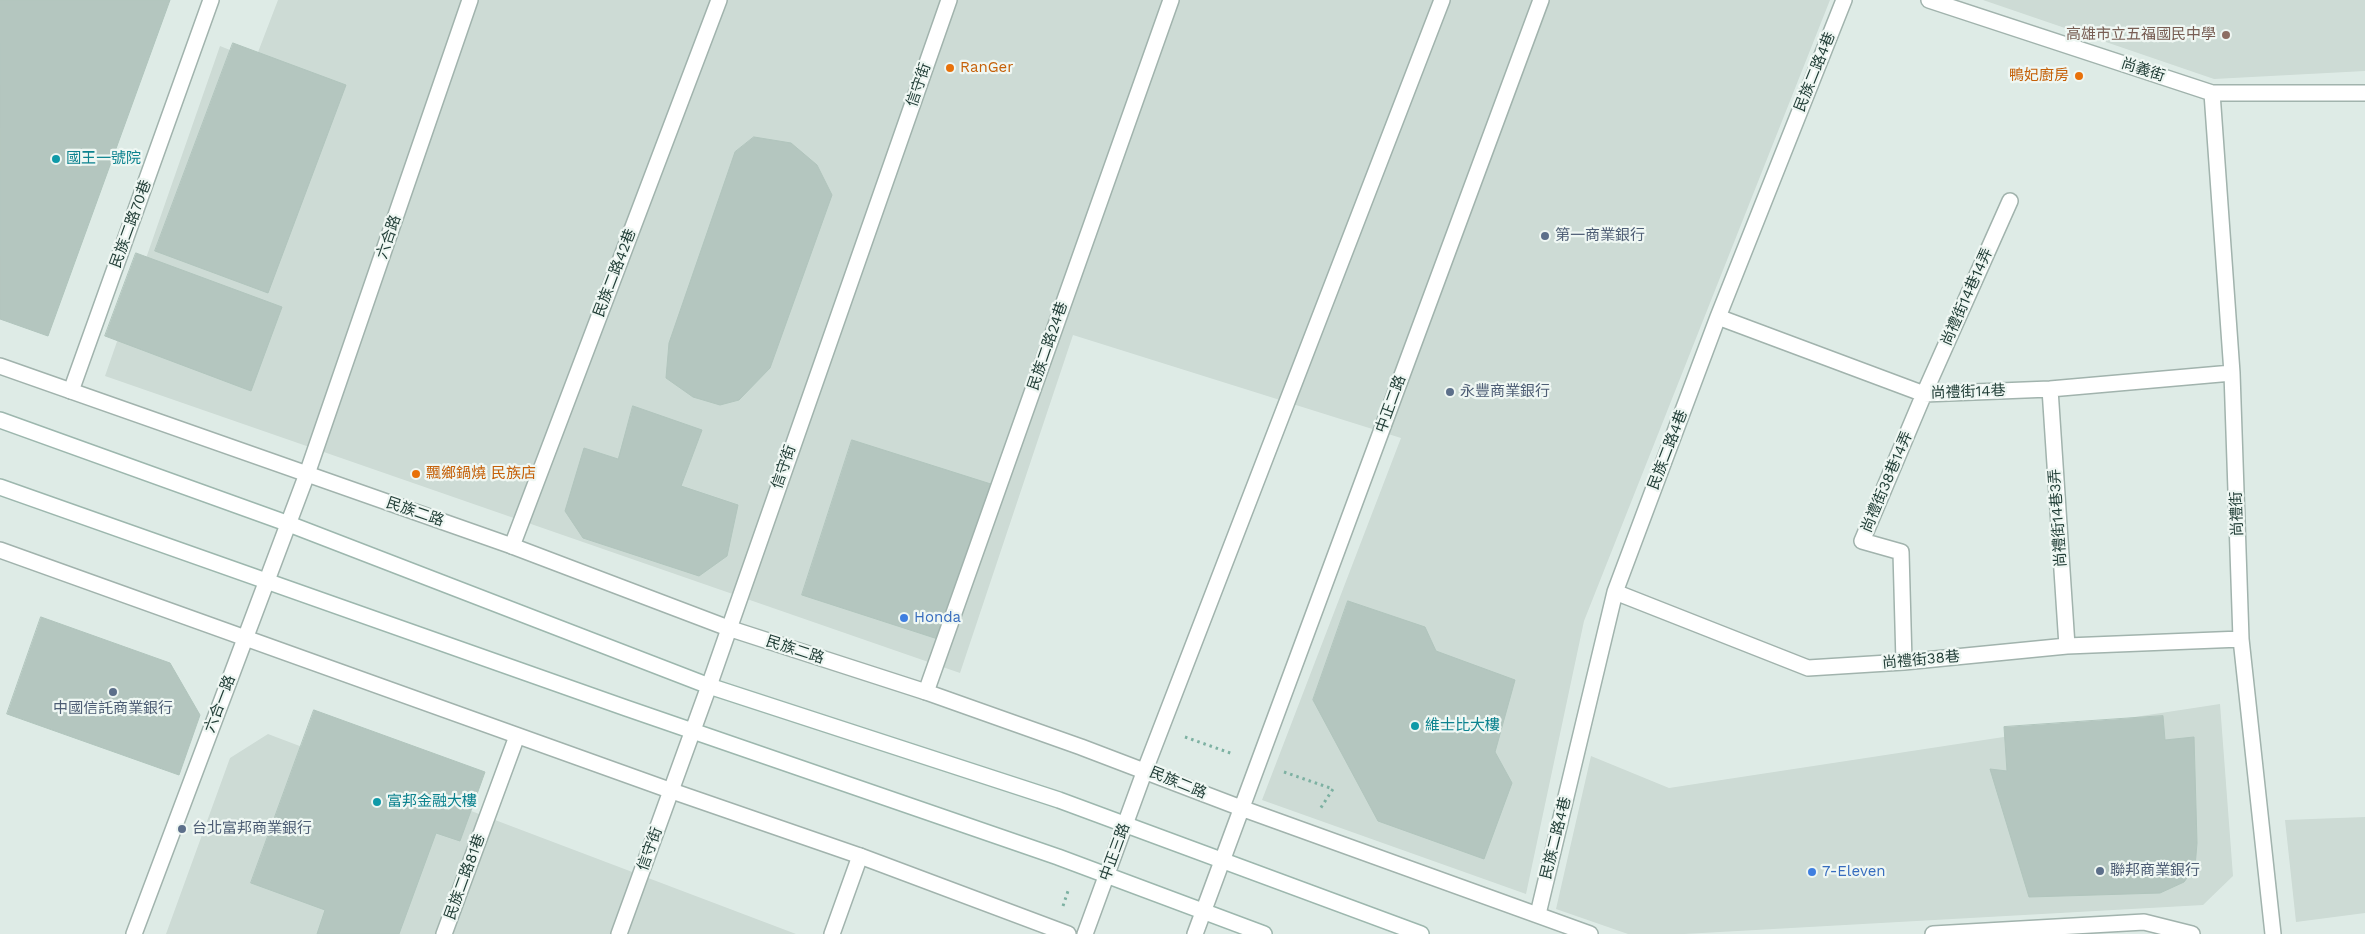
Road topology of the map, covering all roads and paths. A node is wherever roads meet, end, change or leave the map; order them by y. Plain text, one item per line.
1 (212, 0) edge
2 (470, 0) edge
3 (719, 0) edge
4 (949, 0) edge
5 (1171, 0) edge
6 (1442, 0) edge
7 (1541, 0) edge
8 (1844, 0) edge
9 (1929, 0) edge
10 (2212, 93) junction
11 (2365, 93) edge
12 (2010, 201) dead end
13 (1718, 317) junction
14 (0, 366) edge
15 (2232, 373) junction
16 (2050, 389) junction
17 (71, 391) junction
18 (1924, 394) junction
19 (0, 420) edge
20 (307, 474) junction
21 (0, 487) edge
22 (289, 524) junction
23 (512, 546) junction
24 (1, 552) edge
25 (268, 581) junction
26 (1615, 592) junction
27 (728, 628) junction
28 (246, 639) junction
29 (2241, 639) junction
30 (2067, 646) junction
31 (1904, 662) junction
32 (709, 686) junction
33 (926, 692) junction
34 (691, 730) junction
35 (517, 736) junction
36 (1145, 770) junction
37 (672, 791) junction
38 (1242, 808) junction
39 (1124, 825) junction
40 (860, 856) junction
41 (1221, 862) junction
42 (1106, 875) junction
43 (1204, 910) junction
44 (1538, 914) junction
45 (134, 934) edge
46 (444, 934) edge
47 (619, 934) edge
48 (832, 934) edge
49 (1068, 934) edge
50 (1085, 934) edge
51 (1195, 934) edge
52 (1264, 934) edge
53 (1421, 934) edge
54 (1590, 934) edge
55 (1934, 934) edge
56 (2192, 934) edge
57 (2274, 934) edge

1 - 17 street, 民族二路70巷
2 - 20 street, 六合路
3 - 23 street, 民族二路42巷
4 - 27 street, 信守街
5 - 33 street, 民族二路24巷
6 - 36 street
7 - 38 street, 中正二路
8 - 13 street, 民族二路4巷
9 - 10 street, 尚義街
10 - 11 street, 尚義街
10 - 15 street, 尚禮街
12 - 18 street, 尚禮街14巷14弄
13 - 18 street, 尚禮街14巷
13 - 26 street, 民族二路4巷
14 - 17 street, 民族二路
15 - 16 street, 尚禮街14巷
15 - 29 street, 尚禮街
16 - 18 street, 尚禮街14巷
16 - 30 street, 尚禮街14巷3弄
17 - 20 street, 民族二路
18 - 31 street, 尚禮街38巷14弄
19 - 22 street
20 - 22 street, 六合一路
20 - 23 street, 民族二路
21 - 25 street
22 - 25 street, 六合一路
22 - 32 street
23 - 27 street, 民族二路
24 - 28 street
25 - 28 street, 六合一路
25 - 34 street
26 - 31 street, 尚禮街38巷
26 - 44 street, 民族二路4巷
27 - 32 street, 信守街
27 - 33 street, 民族二路
28 - 35 street
28 - 45 street, 六合一路
29 - 30 street, 尚禮街38巷
29 - 57 street, 尚禮街
30 - 31 street, 尚禮街38巷
32 - 34 street, 信守街
32 - 39 street
33 - 36 street, 民族二路
34 - 37 street, 信守街
34 - 42 street
35 - 37 street
35 - 46 street, 民族二路81巷
36 - 38 street, 民族二路
36 - 39 street, 中正三路
37 - 40 street
37 - 47 street, 信守街
38 - 41 street
38 - 44 street, 民族二路
39 - 41 street
39 - 42 street, 中正三路
40 - 48 street
40 - 49 street
41 - 43 street
41 - 53 street
42 - 43 street
42 - 50 street, 中正三路
43 - 51 street
43 - 52 street
44 - 54 street, 民族二路
55 - 56 street

